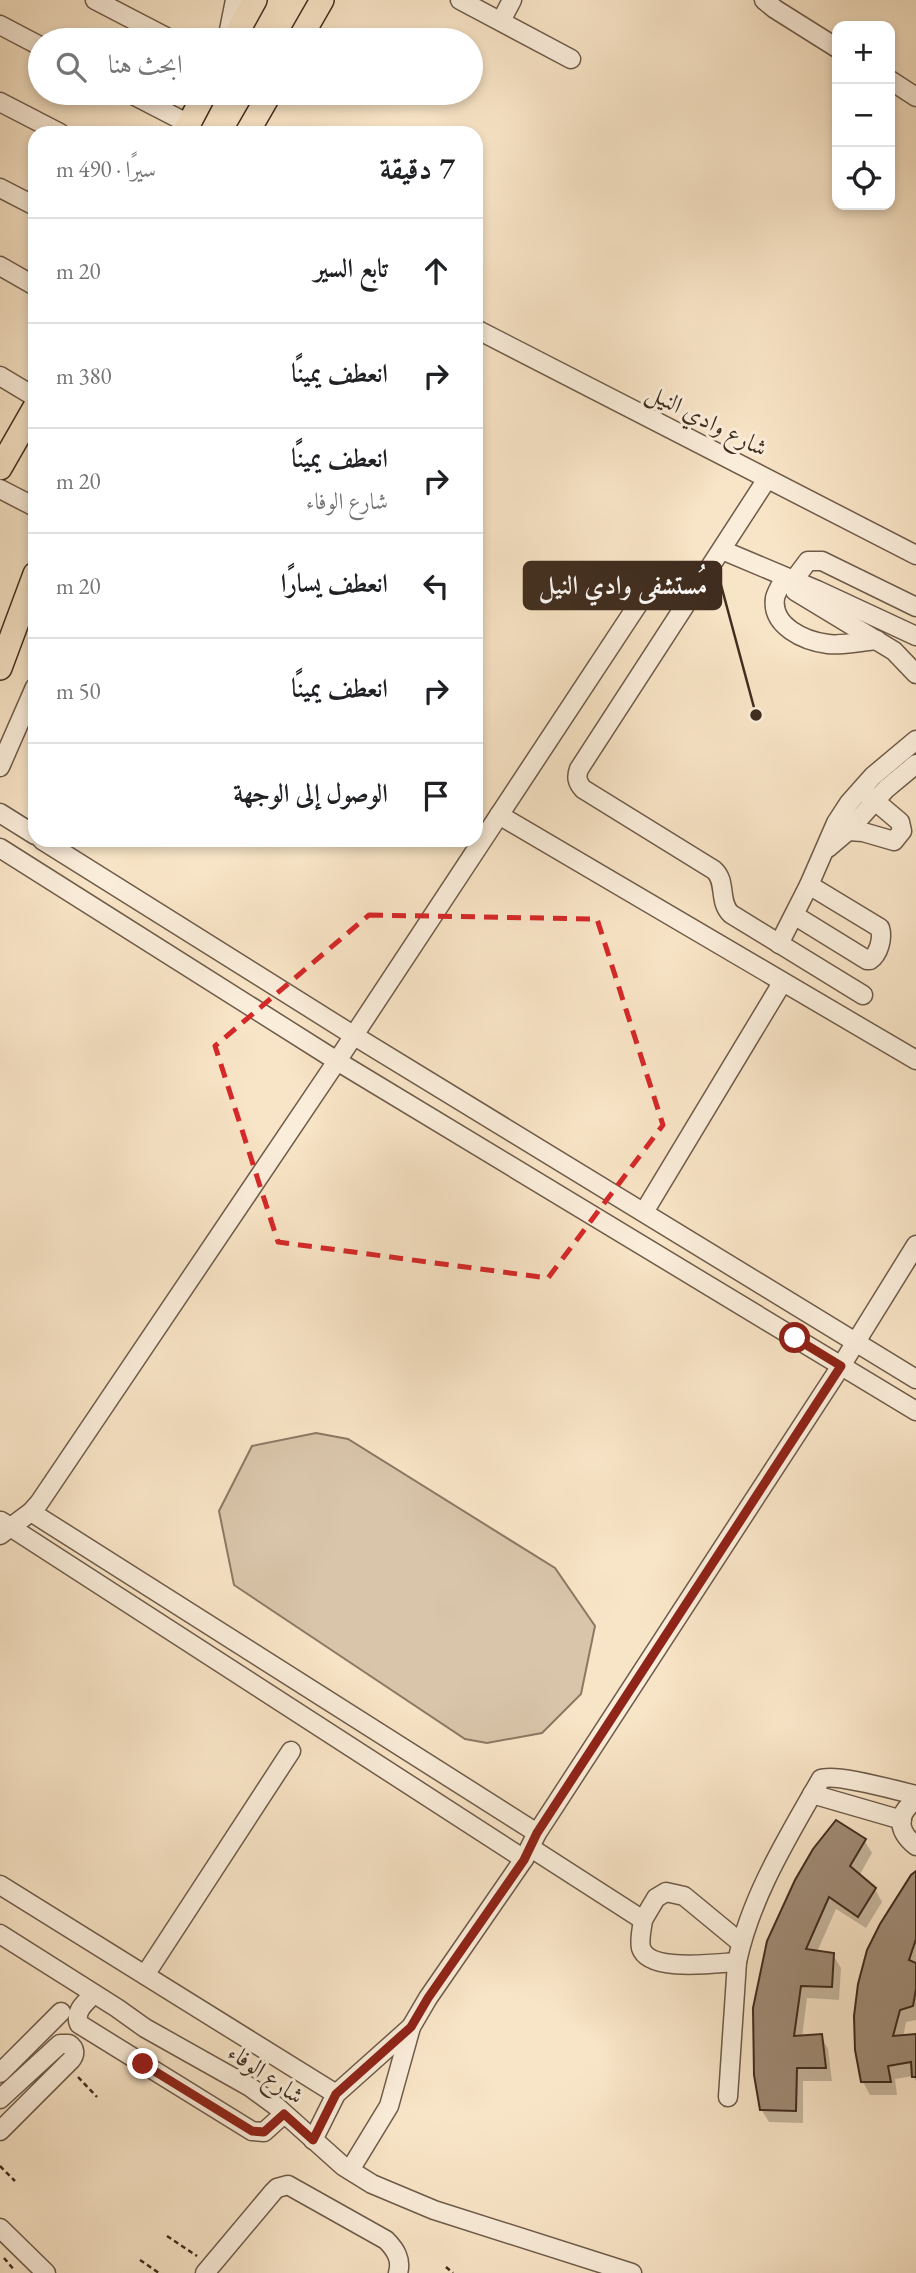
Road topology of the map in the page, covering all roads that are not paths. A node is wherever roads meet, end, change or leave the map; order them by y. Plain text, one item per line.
1 (94, 0) edge
2 (322, 0) edge
3 (460, 0) edge
4 (512, 0) edge
5 (765, 0) edge
6 (238, 1) edge
7 (500, 21) junction
8 (0, 25) edge
9 (149, 28) edge
10 (230, 28) edge
11 (235, 28) edge
12 (306, 28) edge
13 (28, 40) edge
14 (832, 45) edge
15 (571, 59) dead end
16 (895, 83) edge
17 (916, 97) edge
18 (0, 102) edge
19 (149, 105) edge
20 (198, 105) edge
21 (263, 105) edge
22 (46, 126) edge
23 (183, 126) edge
24 (187, 126) edge
25 (251, 126) edge
26 (0, 187) edge
27 (28, 202) edge
28 (0, 266) edge
29 (28, 281) edge
30 (483, 333) edge
31 (0, 376) edge
32 (28, 393) edge
33 (28, 419) edge
34 (0, 468) edge
35 (767, 479) junction
36 (0, 489) edge
37 (28, 503) edge
38 (722, 550) junction
39 (916, 555) edge
40 (658, 574) dead end
41 (787, 582) junction
42 (28, 586) edge
43 (916, 607) edge
44 (4, 628) edge
45 (916, 638) edge
46 (877, 640) junction
47 (903, 659) junction
48 (0, 668) edge
49 (916, 674) edge
50 (28, 703) edge
51 (916, 740) edge
52 (916, 764) edge
53 (0, 767) edge
54 (868, 795) junction
55 (0, 813) edge
56 (499, 815) junction
57 (28, 831) edge
58 (848, 831) junction
59 (483, 839) edge
60 (53, 847) edge
61 (478, 847) edge
62 (0, 848) edge
63 (825, 850) junction
64 (809, 885) junction
65 (794, 915) junction
66 (779, 944) junction
67 (782, 982) junction
68 (863, 995) dead end
69 (353, 1035) junction
70 (916, 1060) edge
71 (337, 1061) junction
72 (644, 1212) junction
73 (916, 1245) edge
74 (855, 1342) junction
75 (841, 1366) junction
76 (916, 1379) edge
77 (916, 1410) edge
78 (31, 1512) junction
79 (3, 1527) edge
80 (317, 1694) junction
81 (303, 1716) junction
82 (403, 1748) junction
83 (291, 1751) dead end
84 (386, 1770) junction
85 (812, 1794) junction
86 (916, 1797) edge
87 (901, 1820) junction
88 (916, 1846) edge
89 (530, 1847) junction
90 (0, 1885) edge
91 (643, 1920) junction
92 (0, 1934) edge
93 (741, 1943) junction
94 (737, 1962) junction
95 (145, 1975) junction
96 (94, 1994) junction
97 (61, 2012) dead end
98 (411, 2027) junction
99 (32, 2041) junction
100 (48, 2054) junction
101 (0, 2073) edge
102 (336, 2094) junction
103 (728, 2097) dead end
104 (0, 2099) edge
105 (284, 2114) junction
106 (0, 2132) edge
107 (313, 2140) junction
108 (350, 2170) junction
109 (0, 2228) edge
110 (208, 2270) edge
111 (47, 2273) edge
112 (398, 2273) edge
113 (632, 2273) edge

1 - 9 street
2 - 12 main road
3 - 7 street
4 - 7 street
5 - 14 street
6 - 10 street
6 - 11 main road
7 - 15 street
8 - 13 street
16 - 17 street
18 - 22 street
19 - 23 street
20 - 24 main road
21 - 25 main road
26 - 27 street
28 - 29 street
30 - 35 street, شارع وادي النيل
31 - 32 street
33 - 34 main road
35 - 38 street
35 - 39 street, شارع وادي النيل
36 - 37 street
38 - 41 street
38 - 66 street
40 - 56 street
41 - 43 street
41 - 45 street
41 - 46 street
41 - 46 street
42 - 44 main road
44 - 48 main road
45 - 47 street
46 - 47 street
47 - 49 street
50 - 53 street
51 - 54 street
52 - 54 street
54 - 58 street
54 - 58 street
54 - 63 street
55 - 57 street
56 - 59 street
56 - 67 street
58 - 63 street
60 - 69 street
61 - 69 street
62 - 71 street
63 - 64 street
64 - 65 street
64 - 65 street
65 - 66 street
66 - 68 street
67 - 70 street
67 - 72 street
69 - 71 street
69 - 72 street
71 - 75 street
71 - 78 street
72 - 74 street
73 - 74 street
74 - 75 street
74 - 76 street
75 - 77 street
75 - 89 street
78 - 79 street
78 - 80 street
79 - 81 street
80 - 81 street
80 - 82 street
81 - 84 street
82 - 84 street
82 - 89 street
83 - 95 street
84 - 89 street
85 - 86 street
85 - 87 street
85 - 93 street
86 - 87 street
87 - 88 street
89 - 91 street
89 - 98 street
90 - 95 street
91 - 93 street
91 - 94 street
92 - 96 street, شارع الوفاء
93 - 94 street
94 - 103 street
95 - 102 street
96 - 105 street, شارع الوفاء
96 - 105 street
97 - 99 street
98 - 102 street
98 - 108 street
99 - 100 street
99 - 101 street
100 - 104 street
100 - 106 street
102 - 107 street
105 - 107 street, شارع الوفاء
107 - 108 street, شارع الوفاء
108 - 113 street, شارع الوفاء
109 - 111 street
110 - 112 street

